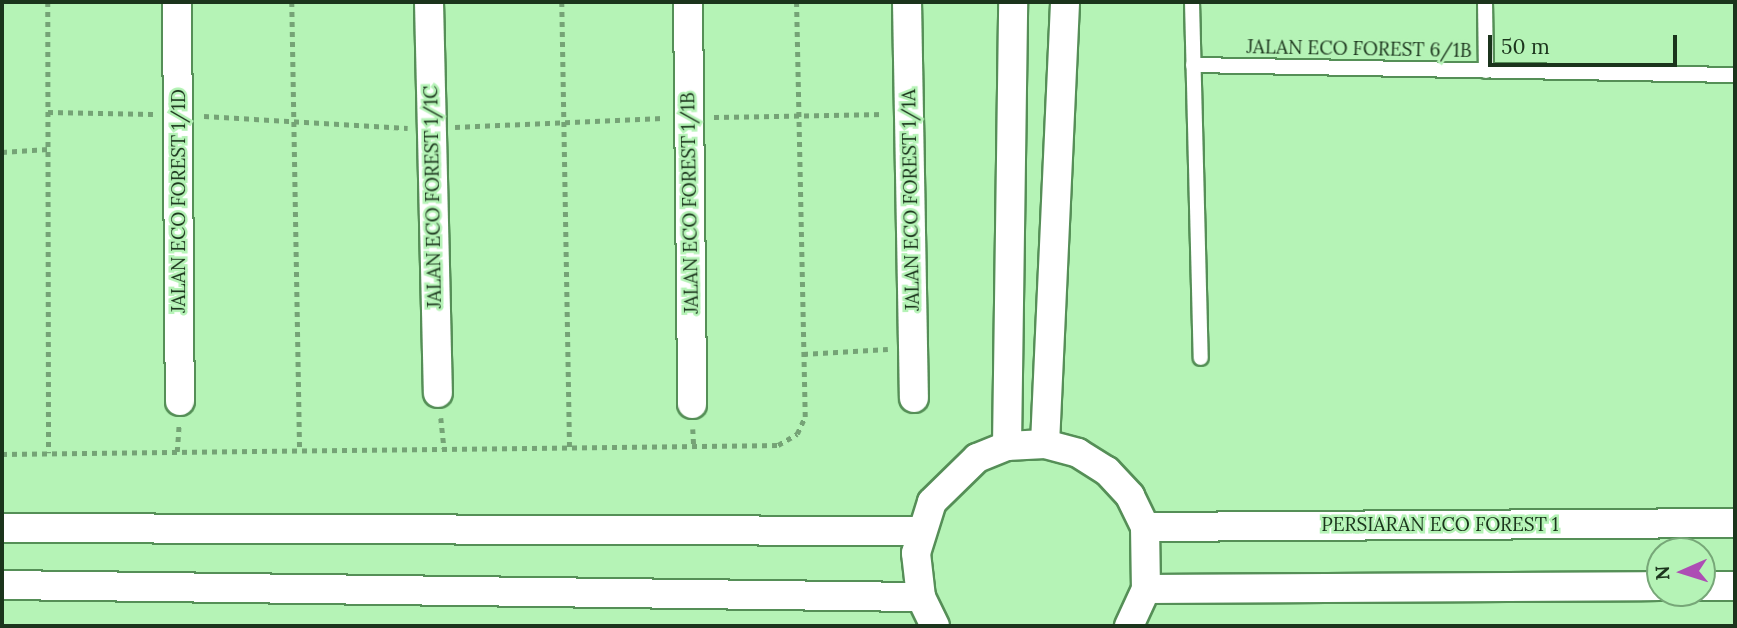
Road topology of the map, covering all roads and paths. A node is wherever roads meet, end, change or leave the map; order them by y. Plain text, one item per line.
1 (47, 2) edge
2 (177, 2) edge
3 (292, 2) edge
4 (429, 2) edge
5 (562, 2) edge
6 (688, 2) edge
7 (796, 2) edge
8 (907, 2) edge
9 (1013, 2) edge
10 (1065, 2) edge
11 (1192, 2) edge
12 (1485, 2) edge
13 (1193, 65) junction
14 (1486, 71) junction
15 (1735, 75) edge
16 (48, 112) junction
17 (909, 113) junction
18 (179, 114) junction
19 (689, 117) junction
20 (798, 117) junction
21 (564, 122) junction
22 (295, 124) junction
23 (432, 128) junction
24 (48, 149) junction
25 (2, 152) edge
26 (913, 347) junction
27 (803, 354) junction
28 (1201, 358) dead end
29 (438, 393) dead end
30 (914, 398) dead end
31 (180, 401) dead end
32 (692, 404) dead end
33 (1045, 444) junction
34 (1007, 446) junction
35 (570, 447) junction
36 (300, 450) junction
37 (49, 453) junction
38 (2, 454) edge
39 (1735, 523) edge
40 (1144, 527) junction
41 (2, 528) edge
42 (920, 531) junction
43 (2, 586) edge
44 (1646, 586) edge
45 (1716, 586) edge
46 (1735, 586) edge
47 (1146, 589) junction
48 (921, 597) junction
49 (935, 626) edge
50 (1129, 626) edge

1 - 16 path
2 - 18 street, JALAN ECO FOREST 1/1D
3 - 22 path
4 - 23 street, JALAN ECO FOREST 1/1C
5 - 21 path
6 - 19 street, JALAN ECO FOREST 1/1B
7 - 20 path
8 - 17 street, JALAN ECO FOREST 1/1A
9 - 34 street
10 - 33 street
11 - 13 lane
12 - 14 lane
13 - 14 lane, JALAN ECO FOREST 6/1B
13 - 28 lane
14 - 15 lane, JALAN ECO FOREST 6/1B
16 - 18 path
16 - 24 path
17 - 20 path
17 - 26 street, JALAN ECO FOREST 1/1A
18 - 22 path
18 - 31 street, JALAN ECO FOREST 1/1D
19 - 20 path
19 - 21 path
19 - 32 street, JALAN ECO FOREST 1/1B
20 - 27 path
21 - 23 path
21 - 35 path
22 - 23 path
22 - 36 path
23 - 29 street, JALAN ECO FOREST 1/1C
24 - 25 path
24 - 37 path
26 - 27 path
26 - 30 street, JALAN ECO FOREST 1/1A
27 - 35 path
33 - 34 street
33 - 40 street
34 - 42 street
35 - 36 path
36 - 37 path
37 - 38 path
39 - 40 street, PERSIARAN ECO FOREST 1
40 - 47 street
41 - 42 street
42 - 48 street
43 - 48 street
44 - 47 street
45 - 46 street
47 - 50 street
48 - 49 street

